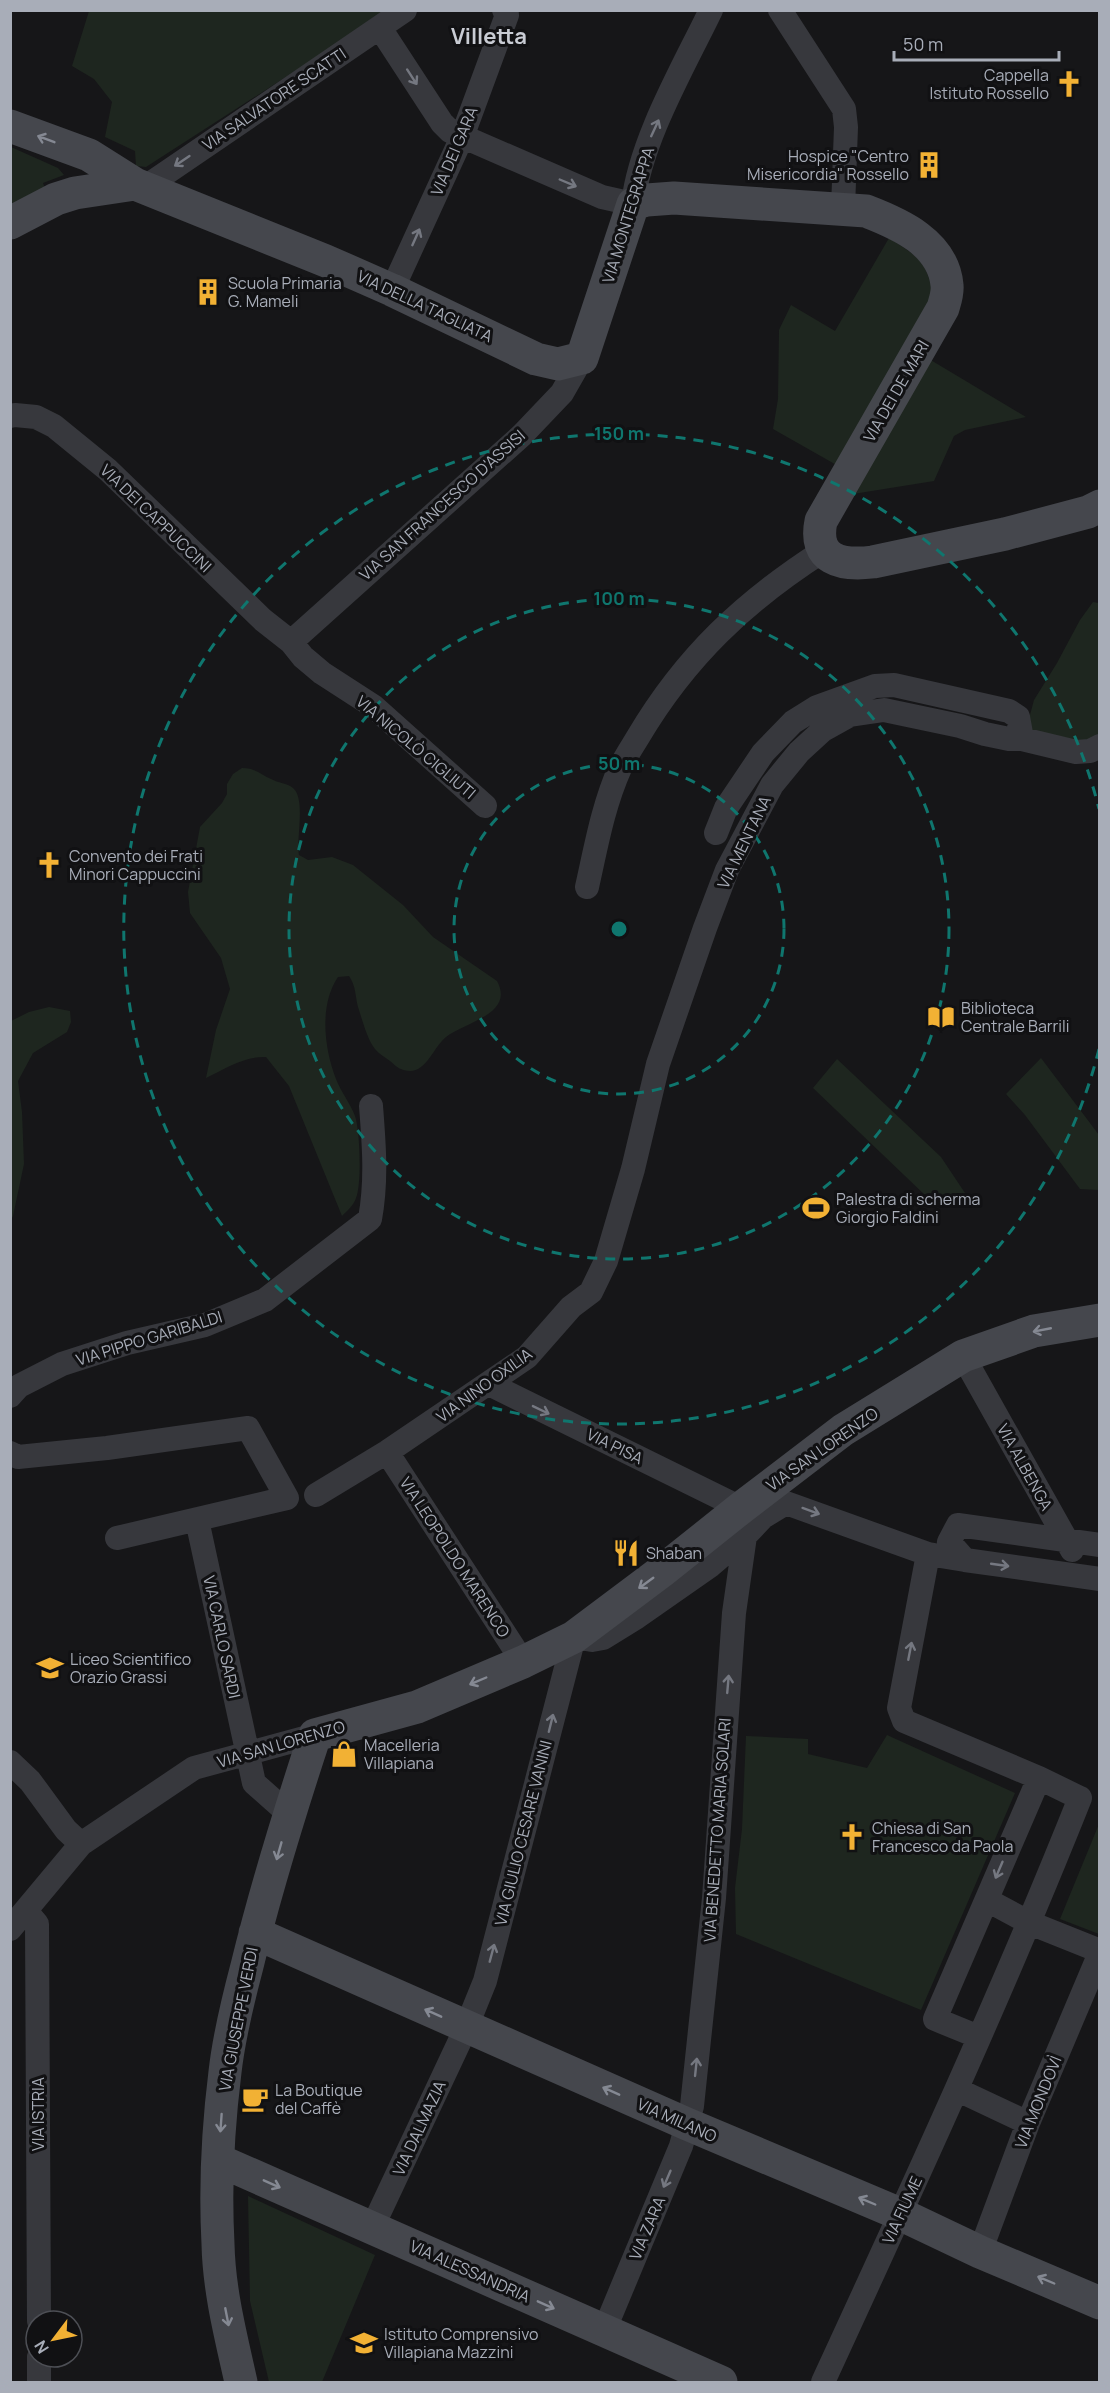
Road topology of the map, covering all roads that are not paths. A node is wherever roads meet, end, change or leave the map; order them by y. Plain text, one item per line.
1 (405, 10) edge
2 (504, 10) edge
3 (711, 10) edge
4 (780, 10) edge
5 (380, 28) junction
6 (10, 126) edge
7 (462, 136) junction
8 (89, 155) junction
9 (140, 186) junction
10 (56, 199) junction
11 (633, 204) junction
12 (843, 208) junction
13 (10, 223) edge
14 (392, 290) junction
15 (582, 357) junction
16 (10, 417) edge
17 (1100, 506) edge
18 (824, 551) junction
19 (291, 642) junction
20 (1022, 739) junction
21 (1100, 746) edge
22 (485, 806) dead end
23 (716, 833) dead end
24 (587, 887) dead end
25 (371, 1106) dead end
26 (633, 1169) joint
27 (1100, 1320) edge
28 (963, 1356) junction
29 (489, 1384) junction
30 (10, 1396) edge
31 (387, 1452) junction
32 (10, 1454) edge
33 (316, 1495) dead end
34 (197, 1520) junction
35 (743, 1522) junction
36 (117, 1538) dead end
37 (1066, 1541) junction
38 (1100, 1545) edge
39 (928, 1554) junction
40 (964, 1560) junction
41 (1094, 1578) edge
42 (574, 1637) junction
43 (523, 1662) junction
44 (315, 1735) junction
45 (246, 1755) junction
46 (10, 1762) edge
47 (1039, 1778) junction
48 (1090, 1793) edge
49 (289, 1814) junction
50 (81, 1844) junction
51 (987, 1900) junction
52 (16, 1918) edge
53 (1030, 1923) junction
54 (255, 1933) junction
55 (1100, 1952) edge
56 (466, 2028) junction
57 (980, 2037) junction
58 (958, 2090) junction
59 (1028, 2123) junction
60 (687, 2124) junction
61 (218, 2160) junction
62 (900, 2214) junction
63 (372, 2228) junction
64 (980, 2252) junction
65 (1100, 2303) edge
66 (39, 2309) edge
67 (604, 2331) junction
68 (241, 2382) edge
69 (721, 2382) edge
70 (823, 2382) edge

1 - 5 street, VIA SALVATORE SCATTI
2 - 7 street, VIA DEI GARA
11 -> 3 street, VIA MONTEGRAPPA
4 - 12 street
5 -> 7 street
5 -> 9 street, VIA SALVATORE SCATTI
8 -> 6 street, VIA DELLA TAGLIATA
7 -> 11 street
14 -> 7 street, VIA DEI GARA
8 - 9 street, VIA DELLA TAGLIATA
8 - 10 street
9 - 10 street
9 - 14 street, VIA DELLA TAGLIATA
10 - 13 street
11 - 12 street, VIA DEI DE MARI
11 - 15 street, VIA MONTEGRAPPA
12 - 18 street, VIA DEI DE MARI
14 - 15 street, VIA DELLA TAGLIATA
15 - 19 street, VIA SAN FRANCESCO D'ASSISI
16 - 19 street, VIA DEI CAPPUCCINI
17 - 18 street
18 - 24 street
19 - 22 street, VIA NICOLÒ CIGLIUTI
20 - 21 street, VIA MENTANA
20 - 23 street, VIA MENTANA
20 - 26 street, VIA MENTANA
25 - 30 street, VIA PIPPO GARIBALDI
26 - 29 street, VIA NINO OXILIA
27 -> 28 street, VIA SAN LORENZO
28 - 35 street, VIA SAN LORENZO
28 - 37 street, VIA ALBENGA
29 - 31 street, VIA NINO OXILIA
29 -> 35 street, VIA PISA
31 - 33 street, VIA NINO OXILIA
31 - 43 street, VIA LEOPOLDO MARENCO
32 - 34 street
34 - 36 street
34 - 45 street, VIA CARLO SARDI
35 -> 39 street
35 - 42 street, VIA SAN LORENZO
60 -> 35 street, VIA BENEDETTO MARIA SOLARI
37 - 38 street
37 - 40 street
37 - 41 street, VIA ALBENGA
39 - 40 street
47 -> 39 street
40 -> 41 street
42 - 43 street, VIA SAN LORENZO
56 -> 42 street, VIA GIULIO CESARE VANINI
43 -> 44 street, VIA SAN LORENZO
44 - 45 street, VIA SAN LORENZO
44 - 49 street, VIA GIUSEPPE VERDI
45 - 49 street, VIA CARLO SARDI
45 - 50 street, VIA SAN LORENZO
46 - 50 street
47 - 48 street
47 -> 51 street
48 - 53 street, VIA FIUME
49 -> 54 street, VIA GIUSEPPE VERDI
50 - 52 street, VIA SAN LORENZO
51 - 53 street
51 - 57 street
52 - 66 street, VIA ISTRIA
53 - 55 street
53 - 57 street, VIA FIUME
56 -> 54 street, VIA MILANO
54 -> 61 street, VIA GIUSEPPE VERDI
55 - 59 street, VIA MONDOVÌ
60 -> 56 street, VIA MILANO
56 - 63 street, VIA DALMAZIA
57 - 58 street, VIA FIUME
58 - 59 street
58 - 62 street, VIA FIUME
59 - 64 street, VIA MONDOVÌ
62 -> 60 street, VIA MILANO
60 -> 67 street, VIA ZARA
61 -> 63 street, VIA ALESSANDRIA
61 -> 68 street, VIA GIUSEPPE VERDI
62 - 64 street, VIA MILANO
62 - 70 street, VIA FIUME
63 -> 67 street, VIA ALESSANDRIA
65 -> 64 street, VIA MILANO
67 - 69 street, VIA ALESSANDRIA

